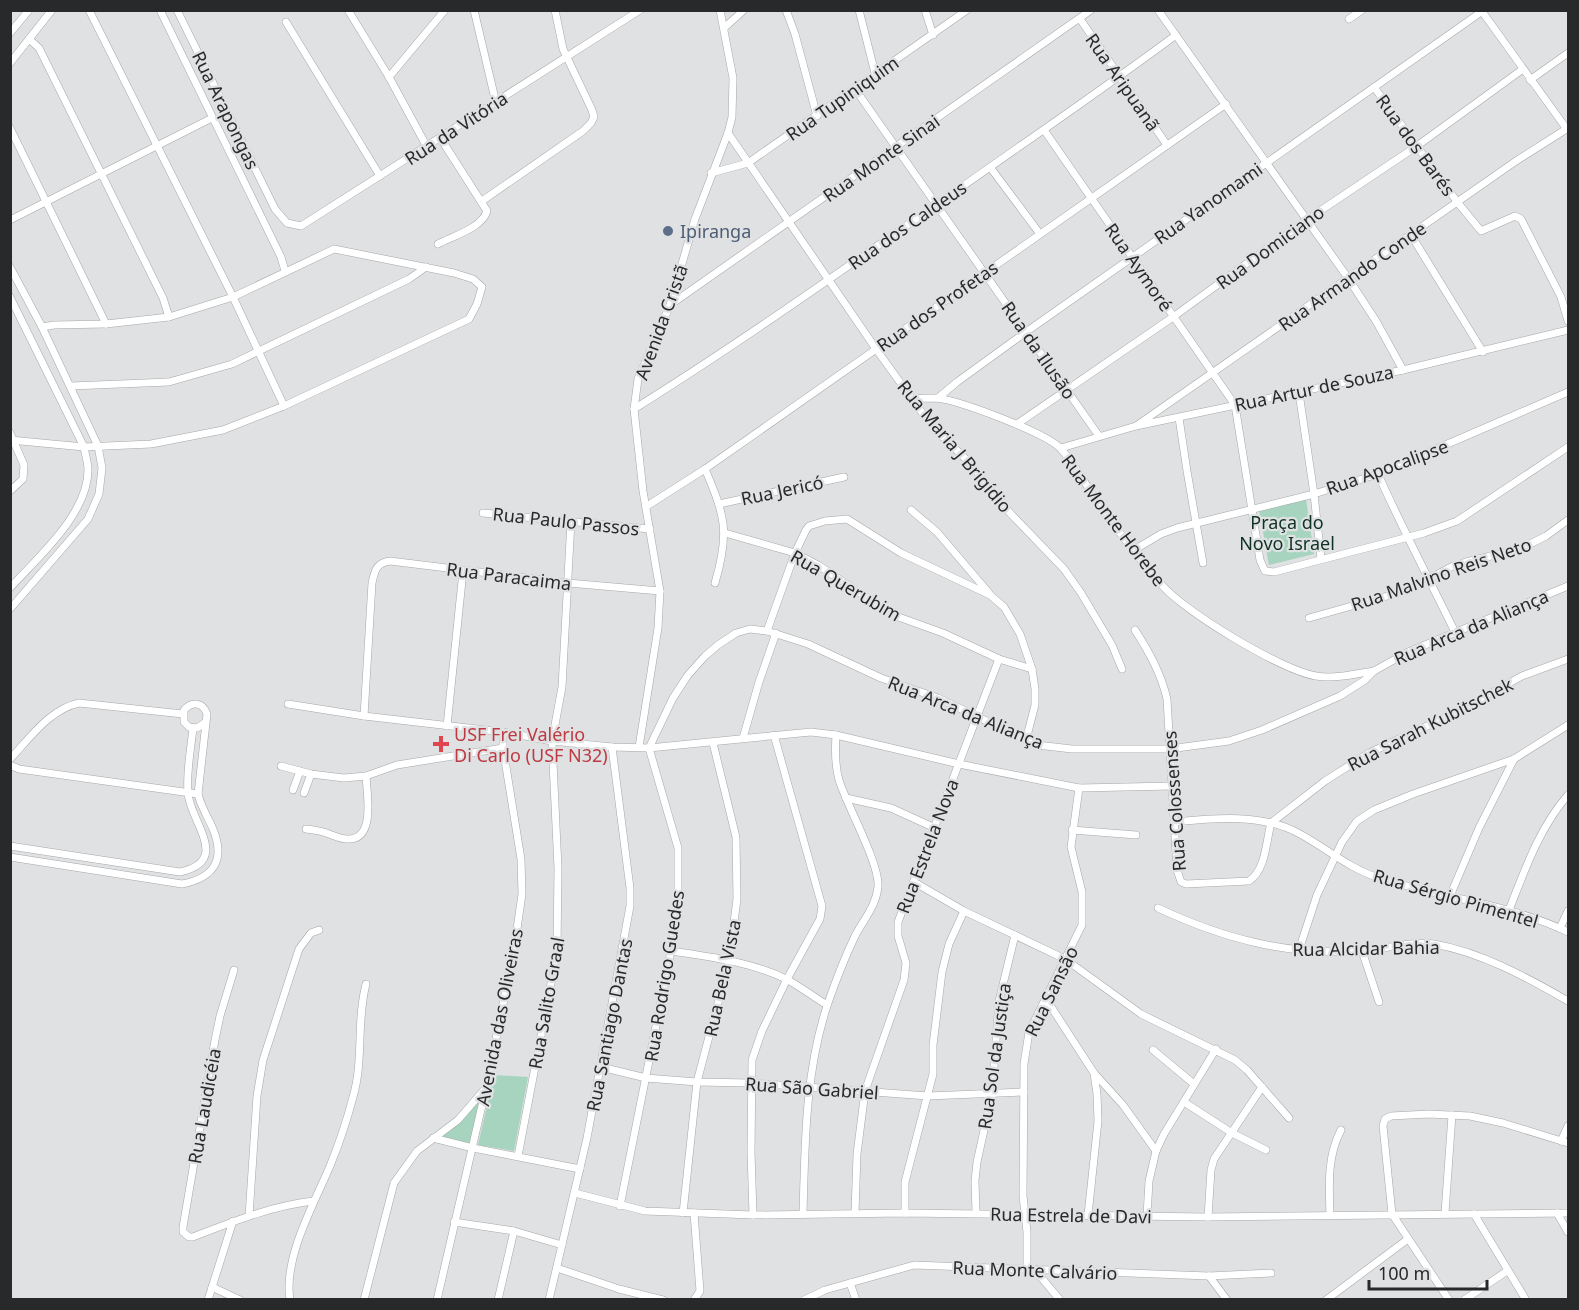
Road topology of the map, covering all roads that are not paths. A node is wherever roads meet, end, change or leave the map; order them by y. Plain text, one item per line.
1 (29, 10) edge
2 (52, 10) edge
3 (88, 10) edge
4 (160, 10) edge
5 (177, 10) edge
6 (348, 10) edge
7 (445, 10) edge
8 (474, 10) edge
9 (555, 10) edge
10 (720, 10) edge
11 (744, 10) edge
12 (786, 10) edge
13 (859, 10) edge
14 (925, 10) edge
15 (967, 10) edge
16 (1091, 10) edge
17 (1158, 10) edge
18 (1362, 10) edge
19 (637, 11) edge
20 (1482, 11) edge
21 (1080, 19) junction
22 (1349, 20) dead end
23 (286, 22) dead end
24 (724, 28) junction
25 (10, 33) edge
26 (933, 35) junction
27 (1176, 35) junction
28 (29, 39) junction
29 (1569, 53) edge
30 (566, 57) junction
31 (10, 63) edge
32 (1523, 69) junction
33 (875, 74) junction
34 (389, 78) junction
35 (1119, 78) junction
36 (1530, 80) junction
37 (1374, 87) junction
38 (855, 89) junction
39 (496, 103) junction
40 (1226, 104) junction
41 (817, 116) junction
42 (212, 118) junction
43 (10, 128) edge
44 (1567, 128) edge
45 (1044, 130) junction
46 (728, 132) junction
47 (441, 138) junction
48 (1167, 145) junction
49 (157, 146) junction
50 (1417, 146) junction
51 (427, 147) junction
52 (896, 147) junction
53 (748, 162) junction
54 (1267, 162) junction
55 (990, 167) junction
56 (711, 173) junction
57 (102, 174) junction
58 (380, 176) junction
59 (1091, 198) junction
60 (482, 201) junction
61 (46, 202) junction
62 (1458, 203) junction
63 (936, 205) junction
64 (275, 209) joint
65 (10, 219) edge
66 (1308, 219) junction
67 (790, 221) junction
68 (1040, 234) junction
69 (1411, 235) junction
70 (438, 244) dead end
71 (1132, 257) junction
72 (10, 267) edge
73 (426, 267) junction
74 (285, 271) junction
75 (985, 273) junction
76 (1348, 278) junction
77 (829, 280) junction
78 (10, 297) edge
79 (233, 297) junction
80 (670, 306) junction
81 (169, 317) junction
82 (1173, 317) junction
83 (1569, 321) edge
84 (106, 324) junction
85 (42, 327) junction
86 (1569, 330) edge
87 (1026, 332) junction
88 (876, 349) junction
89 (1483, 352) junction
90 (259, 353) junction
91 (1403, 370) junction
92 (1213, 373) junction
93 (70, 386) junction
94 (1066, 389) junction
95 (1569, 392) edge
96 (1299, 393) junction
97 (938, 398) junction
98 (913, 399) junction
99 (1234, 405) junction
100 (284, 406) junction
101 (634, 409) junction
102 (1179, 418) junction
103 (1017, 424) junction
104 (1136, 426) junction
105 (10, 433) edge
106 (1099, 435) junction
107 (12, 441) edge
108 (98, 446) junction
109 (84, 447) junction
110 (1569, 447) edge
111 (1060, 448) junction
112 (705, 469) junction
113 (1378, 474) junction
114 (844, 477) dead end
115 (10, 491) edge
116 (1314, 494) junction
117 (720, 504) junction
118 (646, 506) junction
119 (1252, 509) junction
120 (911, 510) dead end
121 (483, 513) dead end
122 (1569, 520) edge
123 (571, 521) junction
124 (1197, 522) junction
125 (650, 529) junction
126 (725, 533) junction
127 (1407, 538) junction
128 (1134, 550) junction
129 (44, 551) junction
130 (795, 553) junction
131 (54, 559) junction
132 (1321, 559) junction
133 (1203, 563) dead end
134 (462, 571) junction
135 (1430, 578) junction
136 (568, 583) junction
137 (715, 583) dead end
138 (1569, 586) edge
139 (10, 588) edge
140 (660, 591) junction
141 (990, 595) junction
142 (10, 609) edge
143 (1310, 618) dead end
144 (1135, 630) dead end
145 (767, 631) junction
146 (1455, 632) junction
147 (776, 633) junction
148 (999, 659) junction
149 (1569, 659) edge
150 (1032, 669) junction
151 (1122, 669) dead end
152 (1374, 671) junction
153 (288, 704) dead end
154 (183, 714) junction
155 (363, 717) junction
156 (977, 717) junction
157 (206, 722) junction
158 (1569, 725) edge
159 (447, 726) junction
160 (193, 728) junction
161 (503, 732) junction
162 (774, 735) junction
163 (836, 735) junction
164 (743, 738) junction
165 (1026, 740) junction
166 (552, 741) junction
167 (713, 743) junction
168 (612, 747) junction
169 (639, 747) junction
170 (503, 748) junction
171 (649, 748) junction
172 (1170, 749) junction
173 (10, 759) edge
174 (1514, 759) junction
175 (959, 764) junction
176 (10, 765) edge
177 (281, 766) dead end
178 (300, 771) junction
179 (311, 774) junction
180 (366, 776) junction
181 (1172, 786) junction
182 (1079, 788) junction
183 (293, 790) dead end
184 (188, 792) junction
185 (304, 793) dead end
186 (198, 794) junction
187 (1569, 795) edge
188 (846, 798) junction
189 (1174, 822) junction
190 (1270, 823) junction
191 (935, 828) junction
192 (306, 829) dead end
193 (1072, 830) junction
194 (1136, 836) dead end
195 (10, 846) edge
196 (10, 856) edge
197 (1336, 856) junction
198 (914, 882) junction
199 (1450, 896) junction
200 (1158, 908) dead end
201 (1509, 910) junction
202 (964, 911) junction
203 (1569, 911) edge
204 (1560, 928) junction
205 (319, 930) dead end
206 (1569, 932) edge
207 (1015, 935) junction
208 (1299, 950) junction
209 (671, 951) junction
210 (1362, 951) junction
211 (1065, 959) junction
212 (729, 961) junction
213 (234, 970) dead end
214 (787, 979) junction
215 (366, 984) dead end
216 (1046, 999) junction
217 (1569, 1001) edge
218 (1378, 1002) dead end
219 (828, 1005) junction
220 (1216, 1049) junction
221 (1152, 1050) dead end
222 (601, 1067) junction
223 (1094, 1073) junction
224 (646, 1078) junction
225 (697, 1082) junction
226 (751, 1083) junction
227 (1194, 1084) junction
228 (1262, 1087) junction
229 (486, 1088) junction
230 (809, 1088) junction
231 (865, 1091) junction
232 (1024, 1092) junction
233 (992, 1094) junction
234 (928, 1096) junction
235 (1184, 1102) junction
236 (1452, 1115) junction
237 (1288, 1118) dead end
238 (1569, 1126) edge
239 (1341, 1130) dead end
240 (1232, 1133) junction
241 (433, 1138) junction
242 (1565, 1142) edge
243 (473, 1148) junction
244 (1266, 1150) dead end
245 (1156, 1151) junction
246 (518, 1156) junction
247 (580, 1169) junction
248 (575, 1193) junction
249 (313, 1201) junction
250 (620, 1206) junction
251 (683, 1213) junction
252 (855, 1213) junction
253 (905, 1213) junction
254 (976, 1213) junction
255 (1445, 1213) junction
256 (1557, 1213) junction
257 (1569, 1213) edge
258 (694, 1214) junction
259 (803, 1214) junction
260 (1025, 1214) junction
261 (1392, 1214) junction
262 (1474, 1214) junction
263 (753, 1215) junction
264 (1088, 1215) junction
265 (1330, 1215) junction
266 (249, 1216) junction
267 (1147, 1216) junction
268 (1208, 1217) junction
269 (233, 1221) junction
270 (454, 1222) junction
271 (514, 1231) junction
272 (1569, 1232) edge
273 (1408, 1239) junction
274 (562, 1245) junction
275 (557, 1268) junction
276 (1031, 1269) junction
277 (1507, 1271) junction
278 (1271, 1273) dead end
279 (1209, 1276) junction
280 (850, 1283) junction
281 (212, 1287) junction
282 (208, 1299) edge
283 (240, 1299) edge
284 (290, 1299) edge
285 (363, 1299) edge
286 (437, 1299) edge
287 (498, 1299) edge
288 (549, 1299) edge
289 (663, 1299) edge
290 (694, 1299) edge
291 (804, 1299) edge
292 (856, 1299) edge
293 (1060, 1299) edge
294 (1227, 1299) edge
295 (1326, 1299) edge
296 (1449, 1299) edge
297 (1464, 1299) edge
298 (1526, 1299) edge

1 - 25 street
2 - 28 street
3 - 49 street
4 - 42 street
5 - 64 street, Rua Arapongas
6 - 34 street
7 - 34 street
8 - 39 street
9 - 30 street
10 - 24 street, Avenida Cristã
11 - 24 street
12 - 41 street
13 - 33 street
14 - 26 street
15 - 26 street, Rua Tupiniquim
16 - 21 street, Rua Monte Sinai
17 - 27 street
18 - 22 street
19 - 30 street, Rua da Vitória
20 - 32 street
20 - 37 street, Rua Yanomami
21 - 35 street, Rua Aripuanã
21 - 52 street, Rua Monte Sinai
23 - 58 street
24 - 46 street, Avenida Cristã
26 - 33 street, Rua Tupiniquim
27 - 35 street, Rua dos Caldeus
27 - 40 street
28 - 31 street
28 - 57 street
29 - 36 street
30 - 39 street, Rua da Vitória
30 - 60 street
32 - 36 street
32 - 50 street, Rua Domiciano
33 - 38 street, Rua Tupiniquim
34 - 51 street
35 - 45 street, Rua dos Caldeus
35 - 48 street, Rua Aripuanã
36 - 44 street
37 - 50 street, Rua dos Barés
37 - 54 street, Rua Yanomami
38 - 41 street, Rua Tupiniquim
38 - 52 street, Rua da Ilusão
39 - 47 street, Rua da Vitória
40 - 48 street, Rua dos Profetas
40 - 54 street
41 - 53 street, Rua Tupiniquim
42 - 49 street
42 - 74 street
43 - 61 street
44 - 62 street, Rua Armando Conde
45 - 55 street, Rua dos Caldeus
45 - 59 street, Rua Aymoré
46 - 53 street, Rua Maria J Brigídio
46 - 56 street, Avenida Cristã
47 - 51 street, Rua da Vitória
47 - 60 street
48 - 59 street, Rua dos Profetas
49 - 57 street
49 - 79 street
50 - 62 street, Rua dos Barés
50 - 66 street, Rua Domiciano
51 - 58 street, Rua da Vitória
52 - 63 street, Rua da Ilusão
52 - 67 street, Rua Monte Sinai
53 - 56 street, Rua Tupiniquim
53 - 67 street, Rua Maria J Brigídio
54 - 66 street
54 - 71 street, Rua Yanomami
55 - 63 street, Rua dos Caldeus
55 - 68 street
56 - 80 street, Avenida Cristã
57 - 61 street
57 - 81 street
58 - 64 street, Rua da Vitória
59 - 68 street, Rua dos Profetas
59 - 71 street, Rua Aymoré
60 - 70 street
61 - 65 street
61 - 84 street
62 - 69 street, Rua Armando Conde
62 - 83 street, Rua dos Barés
63 - 75 street, Rua da Ilusão
63 - 77 street, Rua dos Caldeus
66 - 76 street
66 - 82 street, Rua Domiciano
67 - 77 street, Rua Maria J Brigídio
67 - 80 street, Rua Monte Sinai
68 - 75 street, Rua dos Profetas
69 - 76 street, Rua Armando Conde
69 - 89 street
71 - 82 street, Rua Aymoré
71 - 87 street, Rua Yanomami
72 - 85 street
73 - 74 street
73 - 90 street
73 - 100 street
74 - 79 street
75 - 87 street, Rua da Ilusão
75 - 88 street, Rua dos Profetas
76 - 91 street
76 - 92 street, Rua Armando Conde
77 - 88 street, Rua Maria J Brigídio
77 - 101 street, Rua dos Caldeus
78 - 109 street
79 - 81 street
79 - 90 street
80 - 101 street, Avenida Cristã
81 - 84 street
82 - 92 street, Rua Aymoré
82 - 94 street, Rua Domiciano
84 - 85 street
85 - 93 street
86 - 89 street, Rua Artur de Souza
87 - 94 street, Rua da Ilusão
87 - 97 street, Rua Yanomami
88 - 98 street, Rua Maria J Brigídio
88 - 112 street, Rua dos Profetas
89 - 91 street, Rua Artur de Souza
90 - 93 street
90 - 100 street
91 - 96 street, Rua Artur de Souza
92 - 99 street, Rua Aymoré
92 - 104 street, Rua Armando Conde
93 - 108 street
94 - 103 street, Rua Domiciano
94 - 106 street, Rua da Ilusão
95 - 113 street, Rua Apocalipse
96 - 99 street, Rua Artur de Souza
96 - 116 street
97 - 98 street, Rua Monte Horebe
97 - 103 street, Rua Monte Horebe
98 - 151 street, Rua Maria J Brigídio
99 - 102 street, Rua Artur de Souza
99 - 119 street
100 - 108 street
101 - 118 street, Avenida Cristã
102 - 104 street, Rua Artur de Souza
102 - 124 street
103 - 111 street, Rua Monte Horebe
104 - 106 street, Rua Artur de Souza
105 - 107 street
106 - 111 street, Rua Artur de Souza
107 - 109 street
107 - 115 street
108 - 109 street
108 - 131 street
109 - 129 street
110 - 127 street
111 - 128 street, Rua Monte Horebe
112 - 117 street
112 - 118 street, Rua dos Profetas
113 - 116 street, Rua Apocalipse
113 - 127 street
114 - 117 street, Rua Jericó
116 - 119 street, Rua Apocalipse
116 - 132 street
117 - 126 street
118 - 125 street, Avenida Cristã
119 - 124 street, Rua Apocalipse
119 - 132 street
120 - 141 street
121 - 123 street, Rua Paulo Passos
122 - 135 street, Rua Malvino Reis Neto
123 - 125 street, Rua Paulo Passos
123 - 136 street, Rua Salito Graal
124 - 128 street, Rua Apocalipse
124 - 133 street
125 - 140 street, Avenida Cristã
126 - 130 street, Rua Querubim
126 - 137 street
127 - 132 street
127 - 135 street
128 - 152 street, Rua Monte Horebe
129 - 131 street
129 - 139 street
130 - 141 street
130 - 145 street
130 - 148 street, Rua Querubim
131 - 142 street
134 - 136 street, Rua Paracaima
134 - 155 street, Rua Paracaima
134 - 159 street
135 - 143 street, Rua Malvino Reis Neto
135 - 146 street
136 - 140 street, Rua Paracaima
136 - 166 street, Rua Salito Graal
138 - 146 street, Rua Arca da Aliança
140 - 169 street, Avenida Cristã
141 - 150 street
144 - 172 street, Rua Colossenses
145 - 147 street, Rua Arca da Aliança
145 - 171 street, Rua Arca da Aliança
146 - 152 street, Rua Arca da Aliança
147 - 156 street, Rua Arca da Aliança
147 - 164 street
148 - 150 street, Rua Querubim
148 - 156 street, Rua Estrela Nova
149 - 190 street, Rua Sarah Kubitschek
150 - 165 street
152 - 172 street, Rua Arca da Aliança
153 - 155 street
154 - 157 street
154 - 160 street
154 - 173 street
155 - 159 street
156 - 165 street, Rua Arca da Aliança
156 - 175 street, Rua Estrela Nova
157 - 160 street
157 - 186 street
158 - 174 street
159 - 161 street
160 - 184 street
161 - 166 street
161 - 170 street, Avenida das Oliveiras
162 - 163 street
162 - 164 street
162 - 214 street
163 - 175 street
163 - 188 street
164 - 167 street
165 - 172 street, Rua Arca da Aliança
166 - 168 street
166 - 246 street, Rua Salito Graal
167 - 171 street
167 - 212 street, Rua Bela Vista
168 - 169 street
168 - 222 street, Rua Santiago Dantas
169 - 171 street
170 - 180 street
170 - 229 street, Avenida das Oliveiras
171 - 209 street, Rua Rodrigo Guedes
172 - 181 street, Rua Colossenses
174 - 197 street
174 - 199 street
175 - 182 street
175 - 191 street, Rua Estrela Nova
176 - 184 street
177 - 178 street
178 - 179 street
178 - 183 street
179 - 180 street
179 - 185 street
180 - 192 street
181 - 182 street
181 - 189 street, Rua Colossenses
182 - 193 street, Rua Sansão
184 - 186 street
184 - 195 street
186 - 196 street
187 - 201 street
188 - 191 street
188 - 219 street
189 - 190 street, Rua Sérgio Pimentel
189 - 190 street, Rua Colossenses
190 - 197 street, Rua Sérgio Pimentel
191 - 198 street, Rua Estrela Nova
193 - 194 street
193 - 211 street, Rua Sansão
197 - 199 street, Rua Sérgio Pimentel
197 - 208 street
198 - 202 street
198 - 231 street, Rua Estrela Nova
199 - 201 street, Rua Sérgio Pimentel
200 - 208 street, Rua Alcidar Bahia
201 - 204 street, Rua Sérgio Pimentel
202 - 207 street
202 - 234 street
203 - 204 street
204 - 206 street, Rua Sérgio Pimentel
205 - 266 street
207 - 211 street
207 - 233 street, Rua Sol da Justiça
208 - 210 street, Rua Alcidar Bahia
209 - 212 street
209 - 224 street, Rua Rodrigo Guedes
210 - 217 street, Rua Alcidar Bahia
210 - 218 street
211 - 216 street, Rua Sansão
211 - 220 street
212 - 214 street
212 - 225 street, Rua Bela Vista
213 - 269 street, Rua Laudicéia
214 - 219 street
214 - 226 street
215 - 249 street
216 - 223 street
216 - 232 street, Rua Sansão
219 - 230 street
220 - 227 street
220 - 228 street
221 - 227 street
222 - 224 street, Rua São Gabriel
222 - 247 street, Rua Santiago Dantas
223 - 245 street
223 - 264 street
224 - 225 street, Rua São Gabriel
224 - 250 street, Rua Rodrigo Guedes
225 - 226 street, Rua São Gabriel
225 - 251 street, Rua Bela Vista
226 - 230 street, Rua São Gabriel
226 - 263 street
227 - 235 street
228 - 237 street
228 - 240 street
229 - 241 street
229 - 243 street, Avenida das Oliveiras
230 - 231 street, Rua São Gabriel
230 - 259 street
231 - 234 street, Rua São Gabriel
231 - 252 street, Rua Estrela Nova
232 - 233 street, Rua São Gabriel
232 - 260 street, Rua Sansão
233 - 234 street, Rua São Gabriel
233 - 254 street, Rua Sol da Justiça
234 - 253 street
235 - 240 street
235 - 245 street
236 - 242 street
236 - 255 street
236 - 261 street
238 - 242 street
239 - 265 street
240 - 244 street
240 - 268 street
241 - 243 street
241 - 285 street
243 - 246 street
243 - 270 street, Avenida das Oliveiras
245 - 267 street
246 - 247 street
247 - 248 street, Rua Santiago Dantas
248 - 250 street, Rua Estrela de Davi
248 - 274 street, Rua Santiago Dantas
249 - 266 street
249 - 284 street
250 - 251 street, Rua Estrela de Davi
251 - 258 street, Rua Estrela de Davi
252 - 253 street, Rua Estrela de Davi
252 - 259 street, Rua Estrela de Davi
253 - 254 street, Rua Estrela de Davi
254 - 260 street, Rua Estrela de Davi
255 - 261 street, Rua Estrela de Davi
255 - 262 street, Rua Estrela de Davi
256 - 257 street, Rua Estrela de Davi
256 - 262 street, Rua Estrela de Davi
256 - 272 street
258 - 263 street, Rua Estrela de Davi
258 - 290 street
259 - 263 street, Rua Estrela de Davi
260 - 264 street, Rua Estrela de Davi
260 - 276 street, Rua Sansão
261 - 265 street, Rua Estrela de Davi
261 - 273 street
262 - 277 street
264 - 267 street, Rua Estrela de Davi
265 - 268 street, Rua Estrela de Davi
266 - 269 street
267 - 268 street, Rua Estrela de Davi
269 - 281 street
270 - 271 street
270 - 286 street, Avenida das Oliveiras
271 - 274 street
271 - 287 street
273 - 295 street
273 - 296 street
274 - 275 street, Rua Santiago Dantas
275 - 288 street, Rua Santiago Dantas
275 - 289 street
276 - 279 street, Rua Monte Calvário
276 - 280 street, Rua Monte Calvário
276 - 293 street
277 - 297 street
277 - 298 street
278 - 279 street, Rua Monte Calvário
279 - 294 street
280 - 291 street, Rua Monte Calvário
280 - 292 street
281 - 282 street
281 - 283 street

